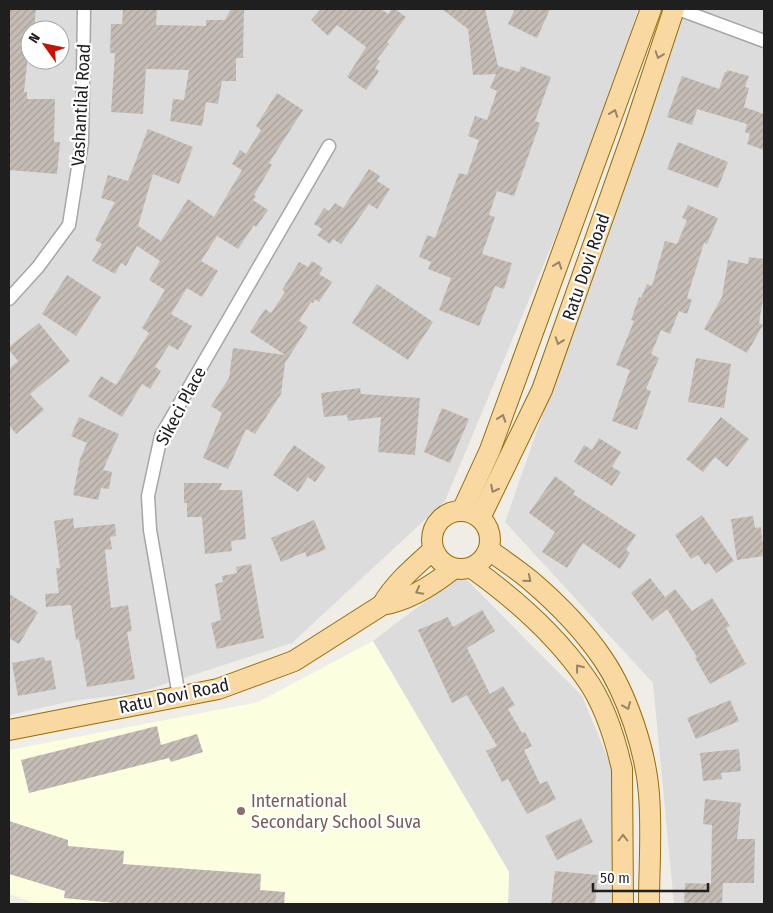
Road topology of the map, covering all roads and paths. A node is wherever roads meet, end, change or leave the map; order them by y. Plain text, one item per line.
1 (84, 9) edge
2 (651, 9) edge
3 (676, 9) edge
4 (764, 41) edge
5 (329, 146) dead end
6 (9, 299) edge
7 (471, 514) junction
8 (433, 550) junction
9 (489, 550) junction
10 (462, 568) junction
11 (382, 605) junction
12 (178, 696) junction
13 (9, 730) edge
14 (623, 904) edge
15 (649, 904) edge

1 - 6 street, Vashantilal Road
7 -> 2 main road, Ratu Dovi Road
3 - 4 street
3 -> 7 main road, Ratu Dovi Road
5 - 12 street, Sikeci Place
7 - 8 main road
7 - 9 main road
8 - 10 main road
8 - 11 main road, Ratu Dovi Road
9 - 10 main road
9 -> 15 main road
10 -> 11 main road, Ratu Dovi Road
14 -> 10 main road
11 - 12 main road, Ratu Dovi Road
12 - 13 main road, Ratu Dovi Road

